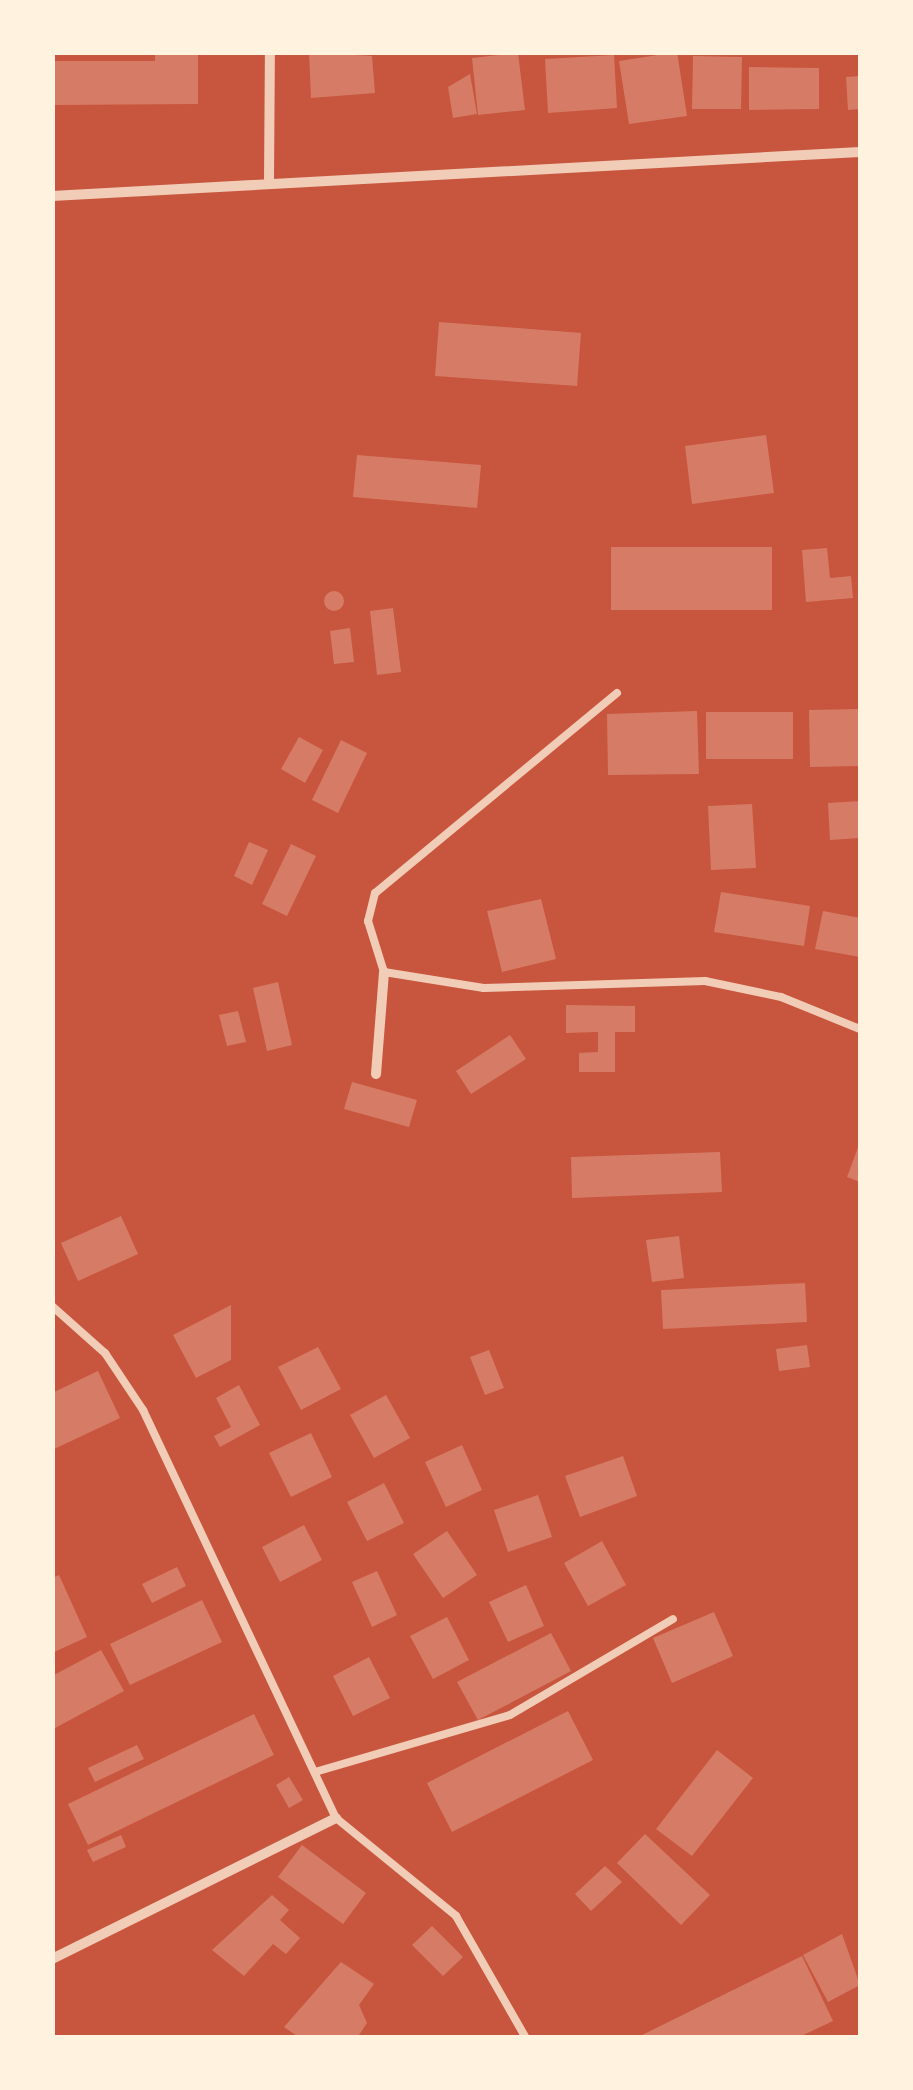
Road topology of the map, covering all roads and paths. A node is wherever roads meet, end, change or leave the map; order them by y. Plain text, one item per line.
1 (270, 52) edge
2 (860, 152) edge
3 (269, 182) junction
4 (52, 196) edge
5 (616, 693) dead end
6 (384, 972) junction
7 (860, 1029) edge
8 (376, 1074) dead end
9 (52, 1306) edge
10 (673, 1619) dead end
11 (315, 1772) junction
12 (336, 1818) junction
13 (52, 1959) edge
14 (526, 2038) edge

1 - 3 street
2 - 3 street
3 - 4 street
5 - 6 lane
6 - 7 lane
6 - 8 street
9 - 11 lane
10 - 11 lane
11 - 12 lane
12 - 13 street
12 - 14 lane

